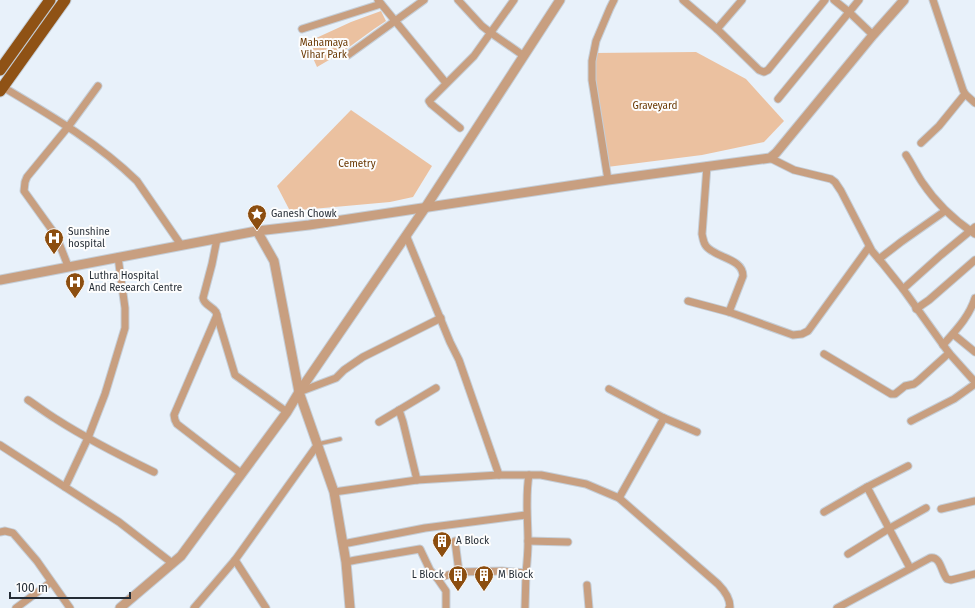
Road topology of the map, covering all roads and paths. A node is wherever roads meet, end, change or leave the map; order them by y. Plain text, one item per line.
1 (50, 0) edge
2 (65, 0) edge
3 (424, 0) edge
4 (458, 0) edge
5 (514, 0) edge
6 (560, 0) edge
7 (614, 0) edge
8 (683, 0) edge
9 (742, 0) edge
10 (825, 0) edge
11 (834, 0) edge
12 (859, 0) edge
13 (904, 0) edge
14 (933, 0) edge
15 (379, 2) edge
16 (849, 12) junction
17 (395, 20) junction
18 (302, 29) dead end
19 (717, 29) junction
20 (491, 34) junction
21 (872, 34) junction
22 (348, 55) dead end
23 (524, 56) junction
24 (0, 70) edge
25 (446, 84) junction
26 (98, 86) dead end
27 (2, 89) edge
28 (965, 94) junction
29 (778, 99) dead end
30 (975, 103) edge
31 (68, 127) junction
32 (460, 128) dead end
33 (921, 143) dead end
34 (906, 155) dead end
35 (770, 158) junction
36 (707, 166) junction
37 (608, 180) junction
38 (425, 208) junction
39 (945, 211) junction
40 (974, 230) edge
41 (257, 231) junction
42 (406, 235) junction
43 (217, 239) junction
44 (181, 245) junction
45 (869, 247) junction
46 (118, 257) junction
47 (879, 259) junction
48 (975, 260) edge
49 (68, 266) junction
50 (0, 280) edge
51 (903, 289) junction
52 (688, 301) dead end
53 (974, 302) edge
54 (916, 309) junction
55 (729, 312) junction
56 (217, 315) junction
57 (440, 318) junction
58 (953, 334) junction
59 (943, 345) junction
60 (975, 352) edge
61 (948, 353) junction
62 (824, 354) dead end
63 (975, 383) edge
64 (436, 388) dead end
65 (609, 390) dead end
66 (299, 392) junction
67 (28, 400) dead end
68 (399, 410) junction
69 (287, 412) junction
70 (664, 418) junction
71 (912, 421) dead end
72 (379, 422) dead end
73 (697, 432) dead end
74 (88, 438) junction
75 (340, 440) dead end
76 (318, 444) junction
77 (0, 446) edge
78 (908, 466) dead end
79 (154, 472) dead end
80 (242, 474) junction
81 (499, 475) junction
82 (529, 475) junction
83 (417, 480) junction
84 (65, 487) junction
85 (868, 487) junction
86 (334, 492) junction
87 (619, 498) junction
88 (975, 501) edge
89 (926, 508) dead end
90 (941, 509) dead end
91 (824, 512) dead end
92 (526, 515) junction
93 (890, 528) junction
94 (0, 532) edge
95 (456, 541) dead end
96 (528, 541) junction
97 (568, 542) dead end
98 (343, 544) junction
99 (848, 554) dead end
100 (235, 560) junction
101 (346, 562) junction
102 (172, 563) junction
103 (910, 568) junction
104 (459, 572) junction
105 (526, 573) junction
106 (975, 574) edge
107 (437, 578) junction
108 (51, 582) junction
109 (587, 585) dead end
110 (851, 604) edge
111 (16, 608) edge
112 (70, 608) edge
113 (120, 608) edge
114 (195, 608) edge
115 (266, 608) edge
116 (350, 608) edge
117 (446, 608) edge
118 (525, 608) edge
119 (588, 608) edge
120 (729, 608) edge
121 (836, 608) edge

1 - 24 highway
2 - 27 highway
3 - 17 street
4 - 20 street
5 - 20 street
6 - 23 street
7 - 37 street
8 - 19 street
9 - 19 street
10 - 19 street
11 - 16 street
12 - 16 street
13 - 21 street
14 - 28 street
15 - 17 street
15 - 18 street
16 - 21 street
16 - 29 street
17 - 22 street
17 - 25 street
20 - 23 street
20 - 25 street
21 - 35 street
23 - 38 street
25 - 32 street
26 - 31 street
27 - 31 street
28 - 30 street
28 - 33 street
31 - 44 street
31 - 49 street
34 - 39 street
35 - 36 street
35 - 45 street
36 - 37 street
36 - 55 street
37 - 38 street
38 - 41 street
38 - 42 street
39 - 40 street
39 - 47 street
40 - 51 street
41 - 43 street
41 - 66 street
42 - 57 street
42 - 66 street
43 - 44 street
43 - 56 street
44 - 46 street
45 - 47 street
45 - 55 street
46 - 49 street
46 - 74 street
47 - 51 street
48 - 54 street
49 - 50 street
51 - 54 street
52 - 55 street
53 - 58 street
54 - 59 street
56 - 69 street
56 - 80 street
57 - 66 street
57 - 81 street
58 - 59 street
58 - 60 street
59 - 61 street
61 - 62 street
61 - 63 street
63 - 71 street
64 - 68 street
65 - 70 street
66 - 69 street
66 - 76 street
67 - 74 street
68 - 72 street
68 - 83 street
69 - 80 street
70 - 73 street
70 - 87 street
74 - 79 street
74 - 84 street
75 - 76 lane
76 - 86 street
76 - 100 street
77 - 84 street
78 - 85 street
80 - 102 street
81 - 82 street
81 - 83 street
82 - 87 street
82 - 92 street
83 - 86 street
84 - 102 street
85 - 91 street
85 - 93 street
86 - 98 street
87 - 120 street
88 - 90 street
89 - 93 street
92 - 96 street
92 - 98 street
93 - 99 street
93 - 103 street
94 - 108 street
95 - 104 street
96 - 97 street
96 - 105 street
98 - 101 street
100 - 114 street
100 - 115 street
101 - 107 street
101 - 116 street
102 - 113 street
103 - 106 street
103 - 110 street
104 - 105 street
104 - 107 street
105 - 118 street
107 - 117 street
108 - 111 street
108 - 112 street
109 - 119 street
110 - 121 street

